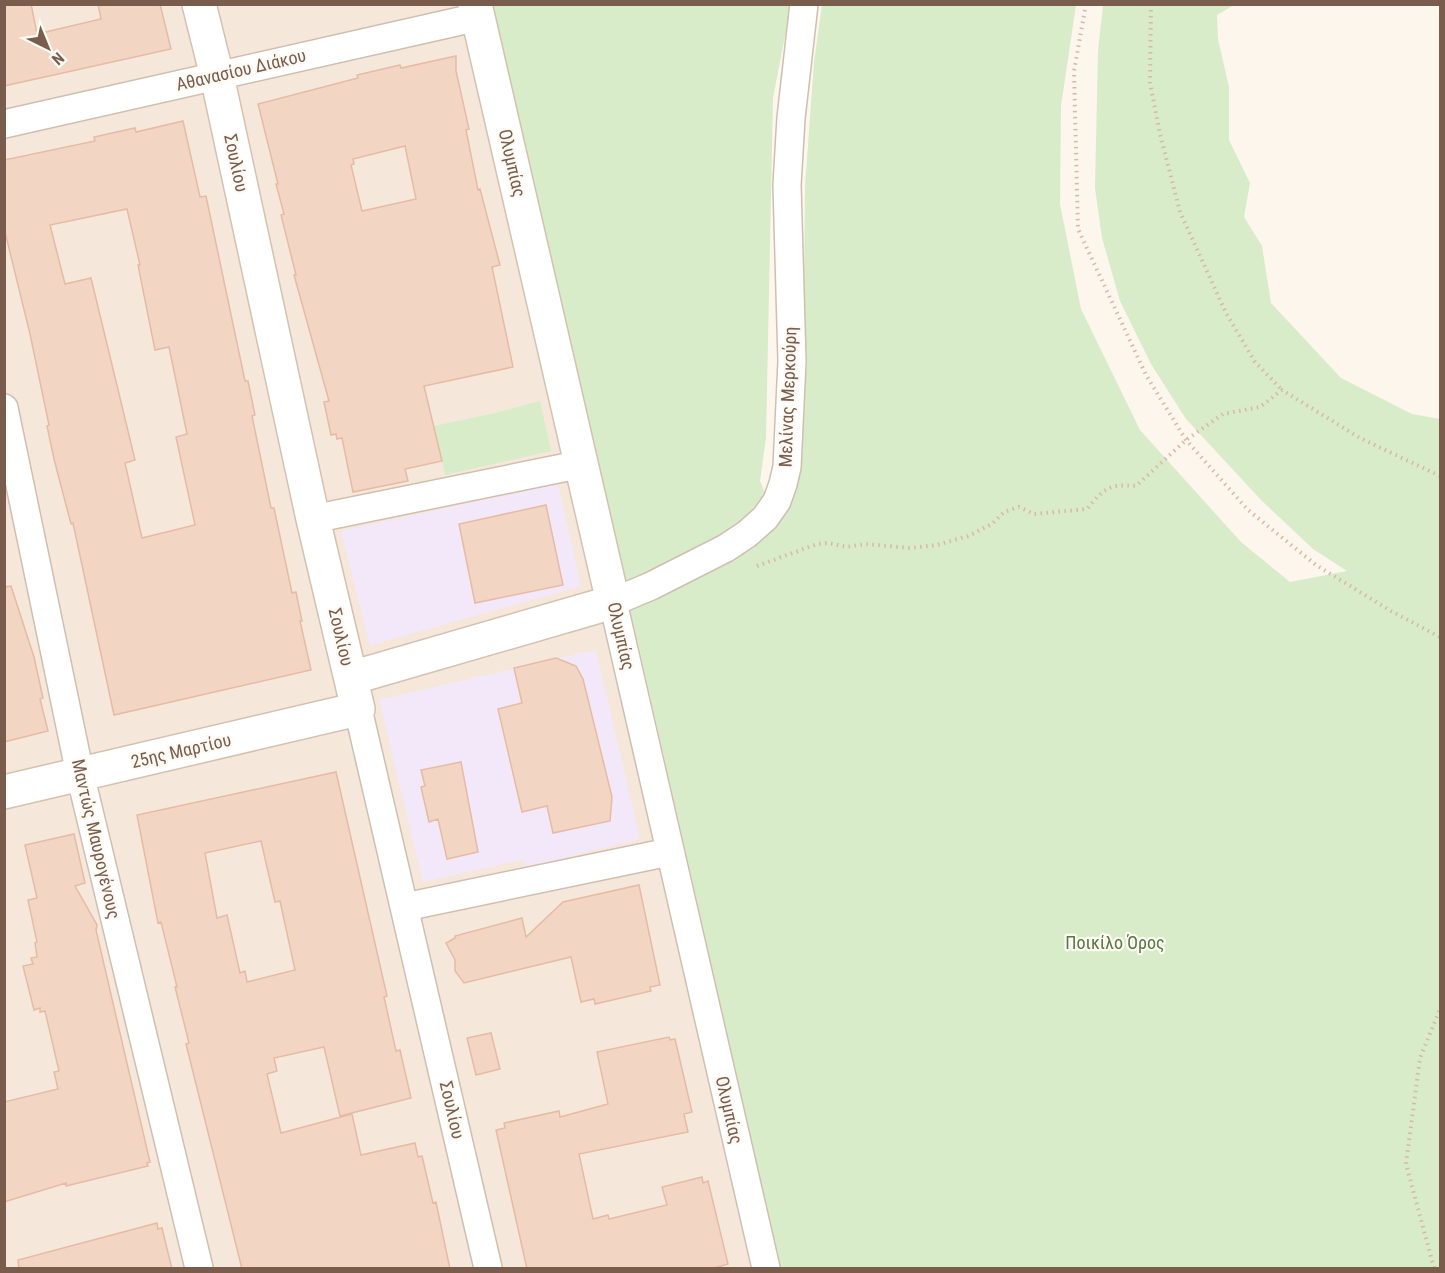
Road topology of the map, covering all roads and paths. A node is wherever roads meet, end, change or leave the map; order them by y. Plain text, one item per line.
1 (200, 4) edge
2 (804, 4) edge
3 (1086, 4) edge
4 (1151, 4) edge
5 (476, 10) edge
6 (217, 76) junction
7 (4, 124) edge
8 (1282, 390) junction
9 (4, 408) edge
10 (1186, 440) junction
11 (582, 464) junction
12 (1440, 476) edge
13 (314, 519) junction
14 (747, 570) dead end
15 (613, 602) junction
16 (1440, 637) edge
17 (351, 678) junction
18 (358, 710) junction
19 (80, 774) junction
20 (4, 792) edge
21 (669, 852) junction
22 (405, 907) junction
23 (1440, 1009) edge
24 (199, 1269) edge
25 (488, 1269) edge
26 (765, 1269) edge
27 (1434, 1269) edge

1 - 6 street, Σουλίου
2 - 15 street, Μελίνας Μερκούρη
3 - 10 path
4 - 8 path
5 - 6 street, Αθανασίου Διάκου
5 - 11 street, Ολυμπίας
6 - 7 street, Αθανασίου Διάκου
6 - 13 street, Σουλίου
8 - 10 path
8 - 12 path
9 - 19 street, Μαντώς Μαυρογένους
10 - 14 path
10 - 16 path
11 - 13 street
11 - 15 street, Ολυμπίας
13 - 17 street, Σουλίου
15 - 17 street, Μελίνας Μερκούρη
15 - 21 street, Ολυμπίας
17 - 18 street, Σουλίου
18 - 19 street, 25ης Μαρτίου
18 - 22 street, Σουλίου
19 - 20 street, 25ης Μαρτίου
19 - 24 street, Μαντώς Μαυρογένους
21 - 22 street
21 - 26 street, Ολυμπίας
22 - 25 street, Σουλίου
23 - 27 path

